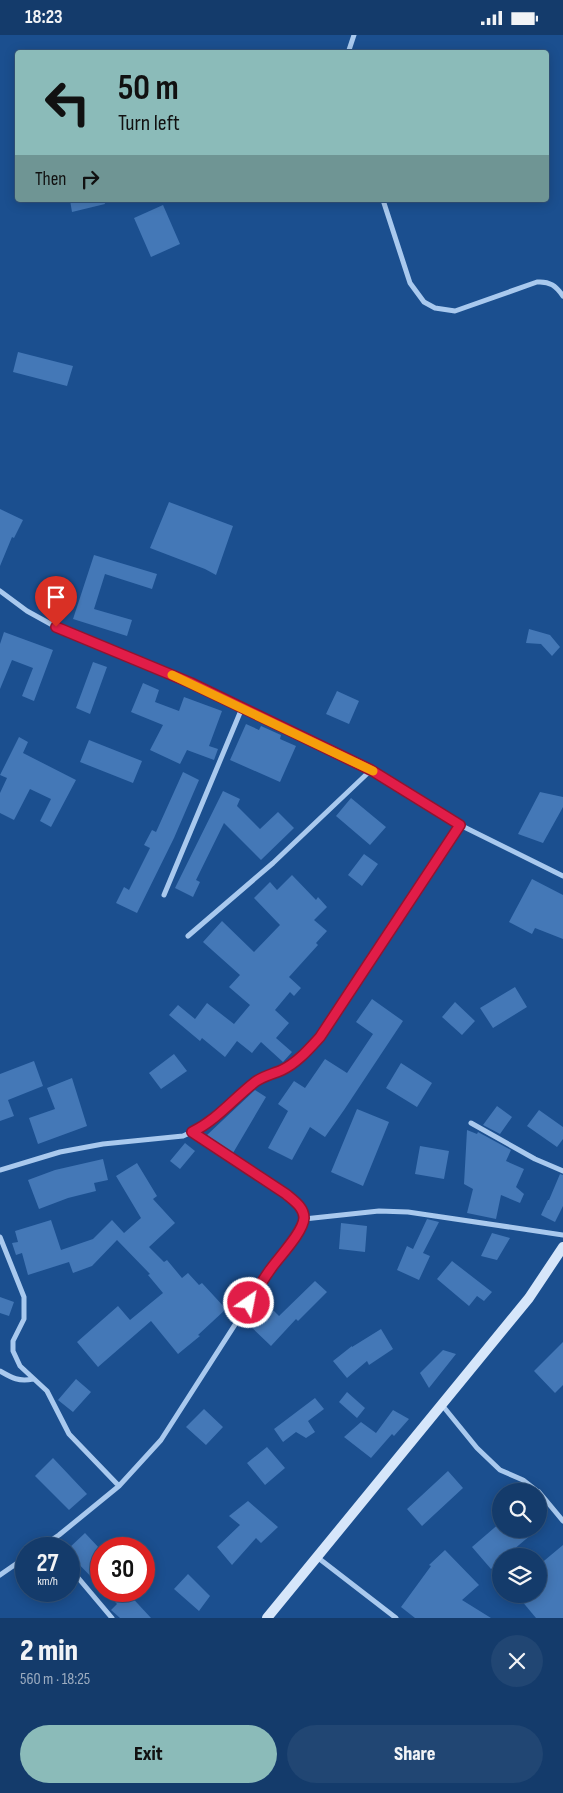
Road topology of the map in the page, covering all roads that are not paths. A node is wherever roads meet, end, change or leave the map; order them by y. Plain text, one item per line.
1 (354, 35) edge
2 (349, 50) edge
3 (383, 202) edge
4 (563, 297) edge
5 (0, 591) edge
6 (242, 708) junction
7 (371, 770) junction
8 (460, 825) junction
9 (563, 876) edge
10 (164, 895) dead end
11 (188, 936) dead end
12 (471, 1123) dead end
13 (192, 1132) junction
14 (0, 1170) edge
15 (563, 1171) edge
16 (304, 1219) junction
17 (563, 1235) edge
18 (0, 1237) edge
19 (563, 1247) edge
20 (0, 1371) edge
21 (34, 1379) junction
22 (442, 1405) junction
23 (527, 1483) edge
24 (119, 1486) junction
25 (547, 1502) edge
26 (563, 1521) edge
27 (55, 1537) edge
28 (317, 1557) junction
29 (15, 1565) edge
30 (0, 1575) edge
31 (80, 1580) edge
32 (112, 1618) edge
33 (267, 1618) edge
34 (396, 1618) edge

1 - 2 street
3 - 4 street
5 - 6 street
6 - 7 street
6 - 10 street
7 - 8 street
7 - 11 street
8 - 9 street
8 - 13 street
12 - 15 street
13 - 14 street
13 - 16 street
16 - 17 street
16 - 24 street
18 - 21 street
19 - 22 street
20 - 21 street
21 - 24 street
22 - 23 street
22 - 28 street
24 - 27 street
25 - 26 street
28 - 33 street
28 - 34 street
29 - 30 street
31 - 32 street

